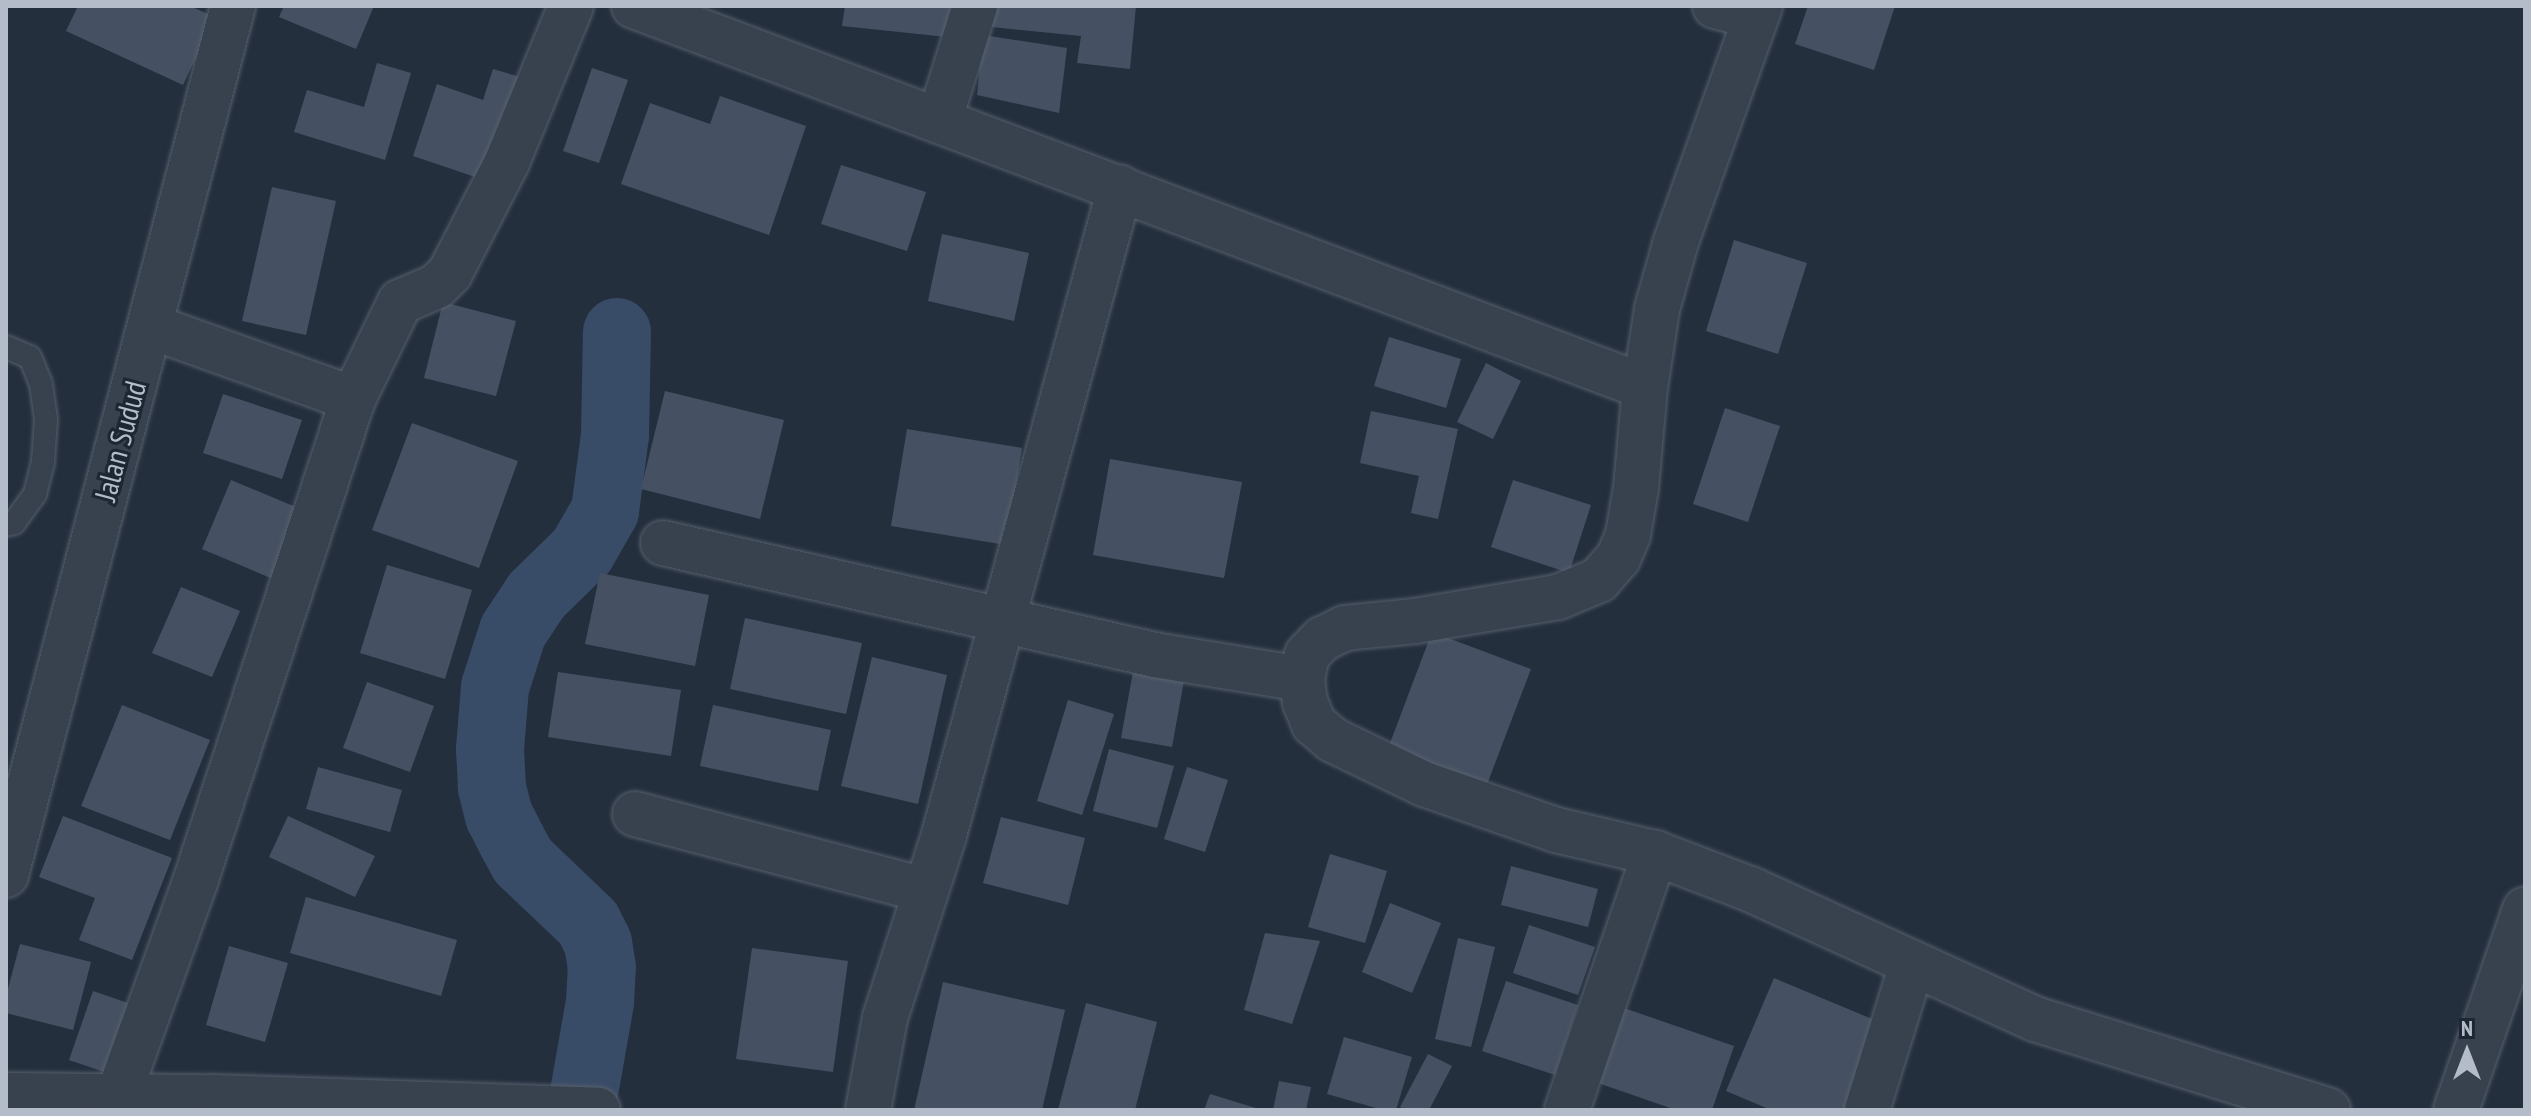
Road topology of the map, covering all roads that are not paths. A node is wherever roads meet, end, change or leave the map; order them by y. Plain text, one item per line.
1 (233, 6) edge
2 (571, 6) edge
3 (634, 6) edge
4 (975, 6) edge
5 (1744, 10) edge
6 (939, 121) junction
7 (1120, 188) junction
8 (152, 327) junction
9 (6, 347) edge
10 (1645, 387) junction
11 (353, 399) junction
12 (6, 525) edge
13 (663, 543) dead end
14 (1002, 620) junction
15 (1302, 679) junction
16 (635, 814) dead end
17 (1655, 853) junction
18 (6, 875) edge
19 (924, 890) junction
20 (2525, 910) edge
21 (1912, 965) junction
22 (6, 1095) edge
23 (116, 1103) edge
24 (212, 1104) edge
25 (598, 1110) edge
26 (868, 1110) edge
27 (1567, 1110) edge
28 (1867, 1110) edge
29 (2328, 1110) edge
30 (2456, 1110) edge

1 - 8 street, Jalan Sudud
2 - 11 street
3 - 6 street
4 - 6 street
5 - 10 street
6 - 7 street
7 - 10 street
7 - 14 street
8 - 11 street
8 - 18 street, Jalan Sudud
9 - 12 lane
10 - 15 street
11 - 23 street
13 - 14 street
14 - 15 street
14 - 19 street
15 - 17 street
16 - 19 street
17 - 21 street
17 - 27 street
19 - 26 street
20 - 30 street
21 - 28 street
21 - 29 street
22 - 23 street
23 - 24 street
24 - 25 street

